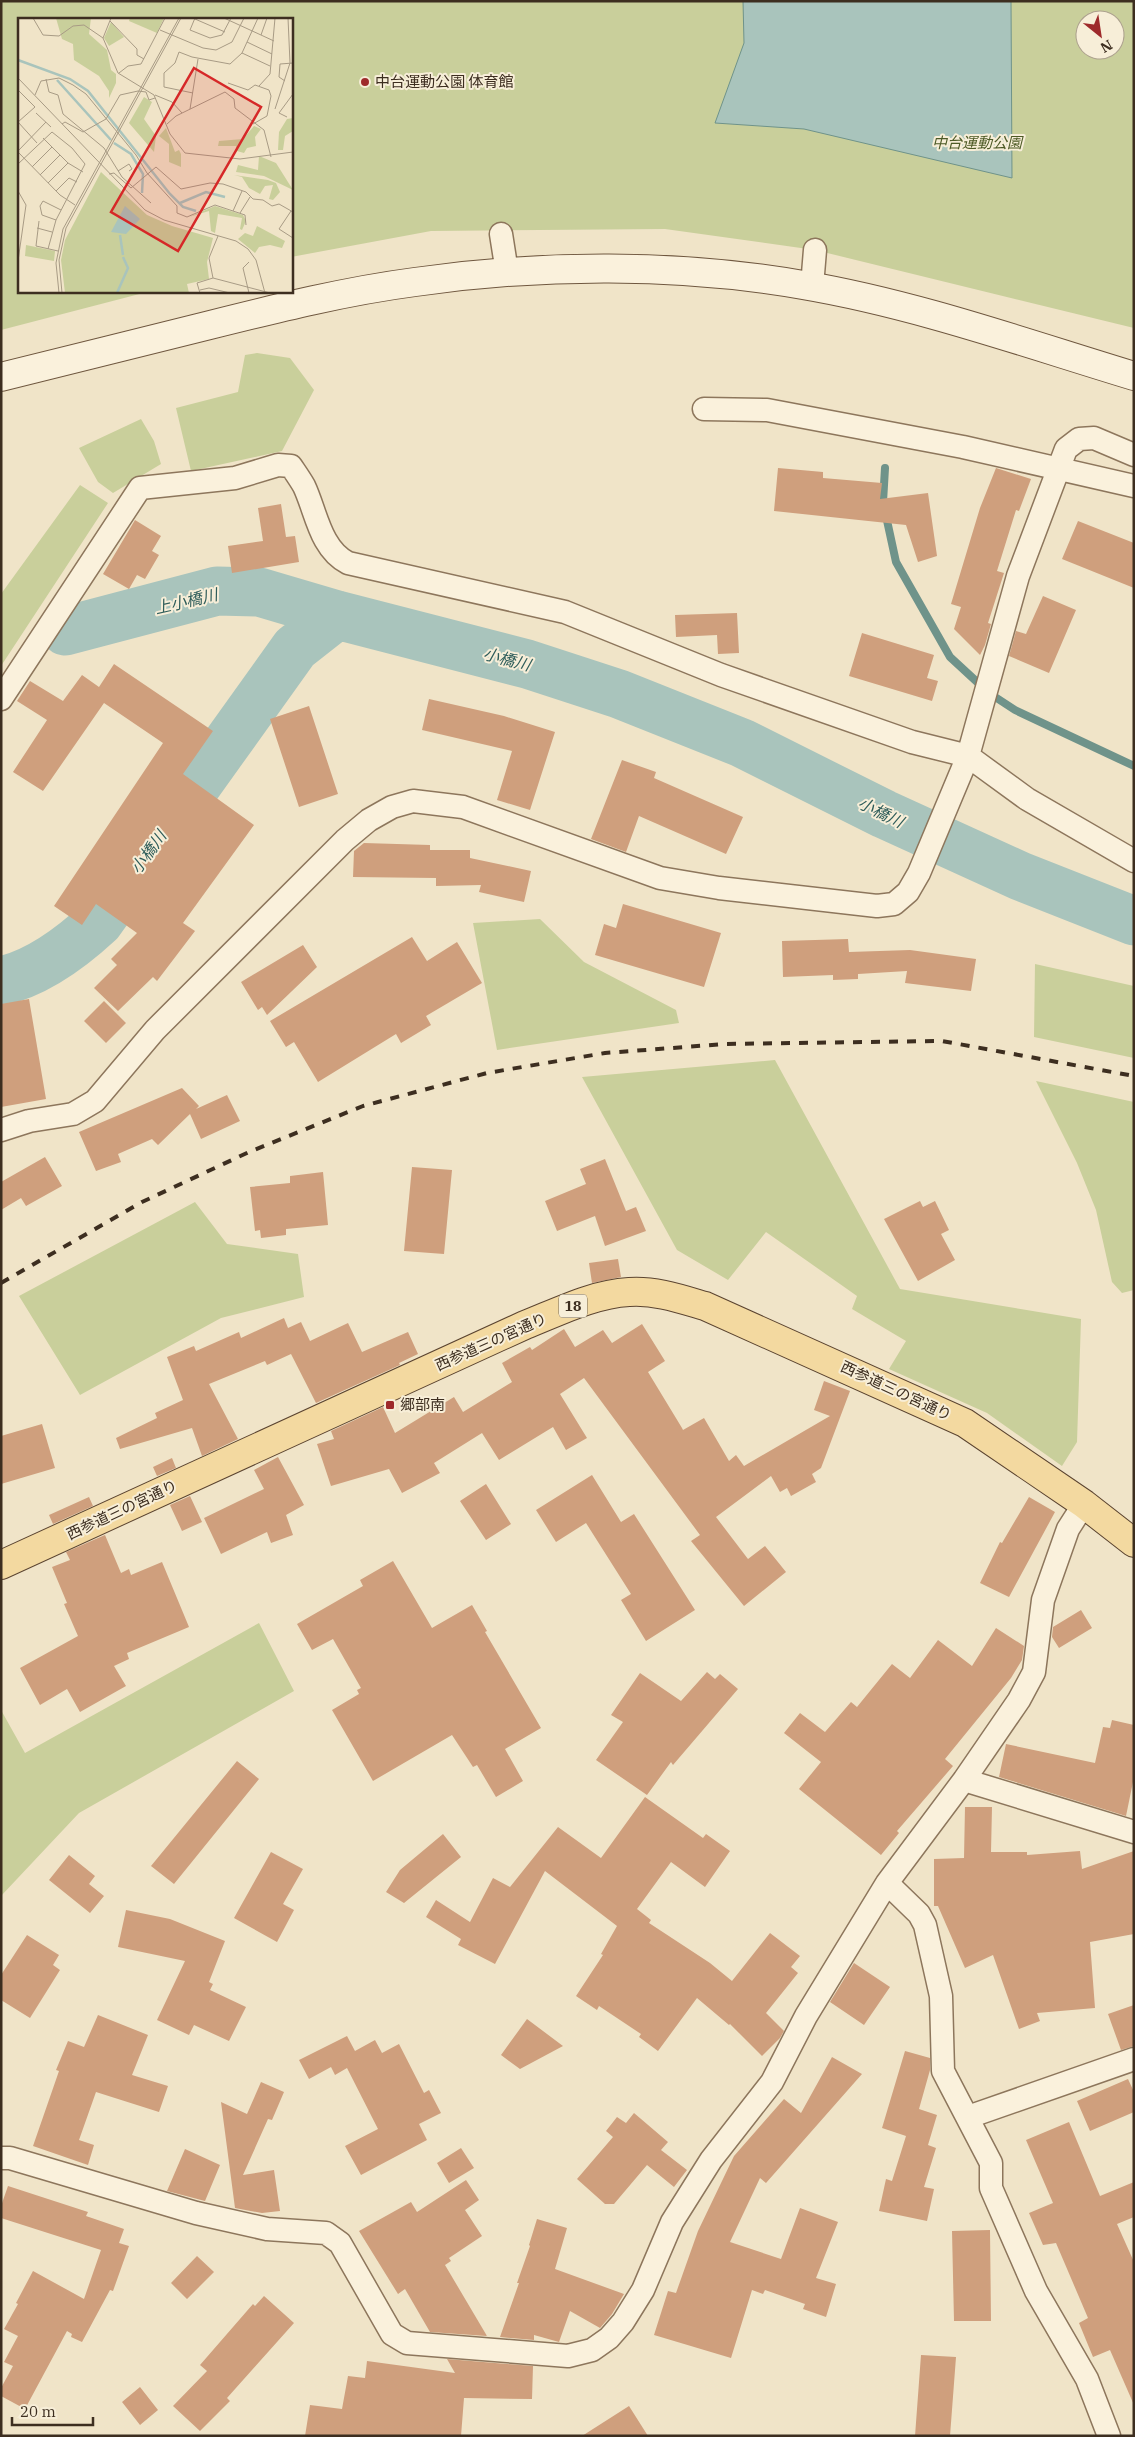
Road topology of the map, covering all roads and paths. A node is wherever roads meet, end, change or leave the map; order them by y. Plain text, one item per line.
1 (501, 234) dead end
2 (815, 250) dead end
3 (508, 272) junction
4 (812, 286) junction
5 (1134, 376) edge
6 (1, 377) edge
7 (704, 409) dead end
8 (1134, 455) edge
9 (1059, 470) junction
10 (1134, 486) edge
11 (1, 700) edge
12 (968, 756) junction
13 (1134, 861) edge
14 (1, 1130) edge
15 (1084, 1504) junction
16 (1134, 1543) edge
17 (1, 1566) edge
18 (964, 1780) junction
19 (1134, 1832) edge
20 (887, 1883) junction
21 (1134, 2059) edge
22 (968, 2117) junction
23 (1, 2158) edge
24 (1109, 2436) edge

1 - 3 street
2 - 4 street
3 - 4 street
3 - 6 street
4 - 5 street
7 - 9 street
8 - 9 street
9 - 10 street
9 - 12 street
11 - 12 street
12 - 13 street
12 - 14 street
15 - 16 main road, 西参道三の宮通り / 18
15 - 17 main road, 西参道三の宮通り / 18
15 - 18 street
18 - 19 street
18 - 20 street
20 - 22 street
20 - 23 street
21 - 22 street
22 - 24 street

